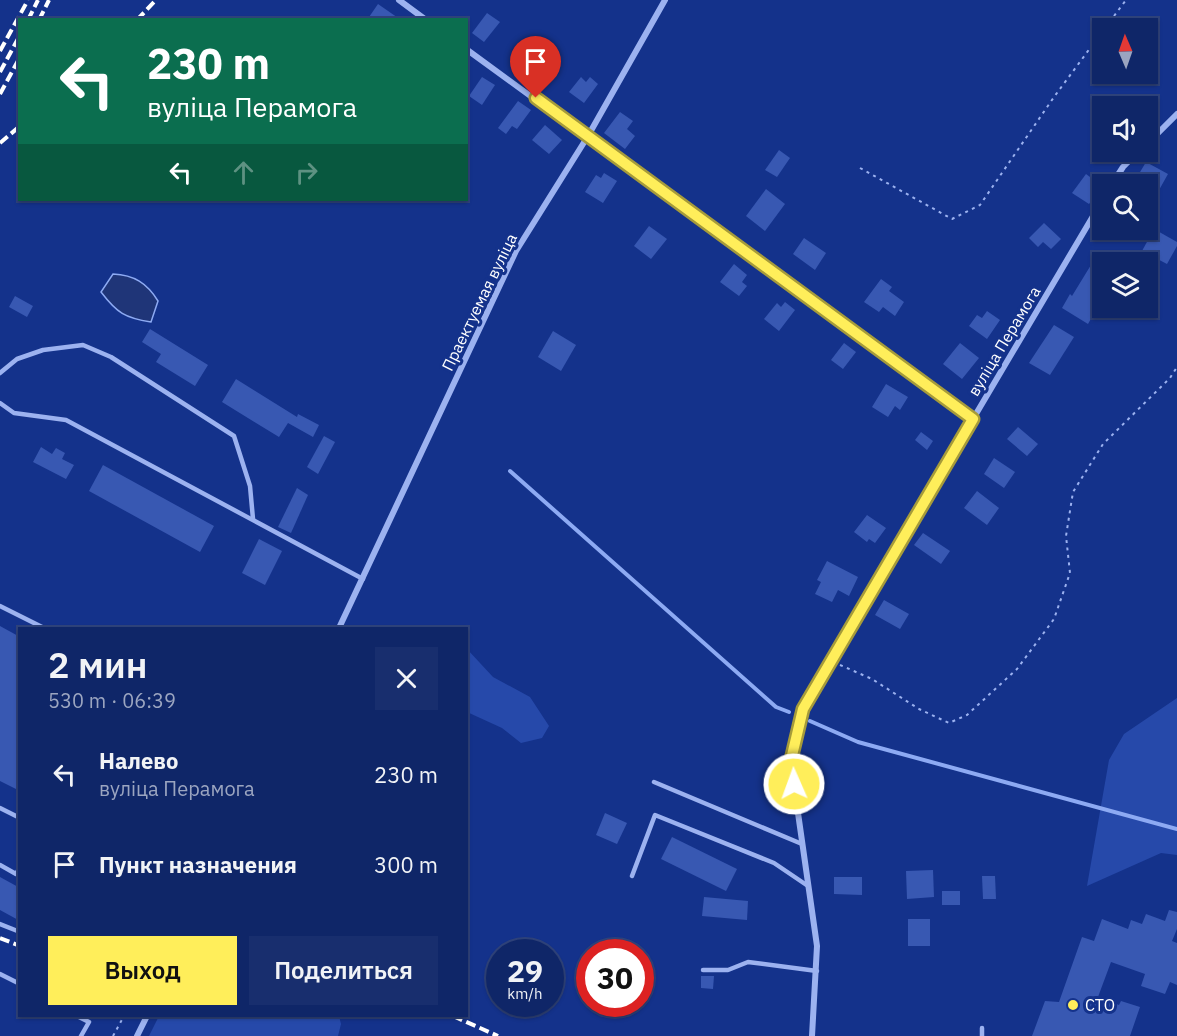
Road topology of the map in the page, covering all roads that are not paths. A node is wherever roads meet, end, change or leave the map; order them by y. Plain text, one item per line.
1 (399, 0) edge
2 (665, 0) edge
3 (423, 18) edge
4 (468, 49) edge
5 (1177, 114) edge
6 (1158, 133) edge
7 (588, 136) junction
8 (1127, 162) edge
9 (1118, 174) edge
10 (1092, 218) edge
11 (0, 374) edge
12 (0, 402) edge
13 (973, 419) junction
14 (253, 519) junction
15 (363, 579) junction
16 (0, 606) edge
17 (42, 627) edge
18 (339, 627) edge
19 (654, 782) dead end
20 (0, 808) edge
21 (18, 817) edge
22 (802, 844) junction
23 (0, 865) edge
24 (18, 870) edge
25 (632, 876) dead end
26 (808, 886) junction
27 (0, 924) edge
28 (18, 931) edge
29 (703, 970) dead end
30 (817, 971) junction
31 (0, 974) edge
32 (18, 983) edge
33 (79, 1017) edge
34 (146, 1017) edge
35 (982, 1028) dead end
36 (81, 1036) edge
37 (137, 1036) edge
38 (812, 1036) edge
39 (982, 1036) edge

1 - 3 street
2 - 7 street, Праектуемая вуліца
4 - 7 street, вуліца Перамога
5 - 6 street
7 - 13 street, вуліца Перамога
7 - 15 street, Праектуемая вуліца
8 - 9 street
10 - 13 street, вуліца Перамога
11 - 14 lane
12 - 14 lane
13 - 22 street
14 - 15 lane
15 - 18 street, Праектуемая вуліца
16 - 17 lane
19 - 22 lane
20 - 21 lane
22 - 26 street
23 - 24 lane
25 - 26 lane
26 - 30 street
27 - 28 lane
29 - 30 lane
30 - 38 street
31 - 32 lane
33 - 36 lane
34 - 37 street
35 - 39 lane

